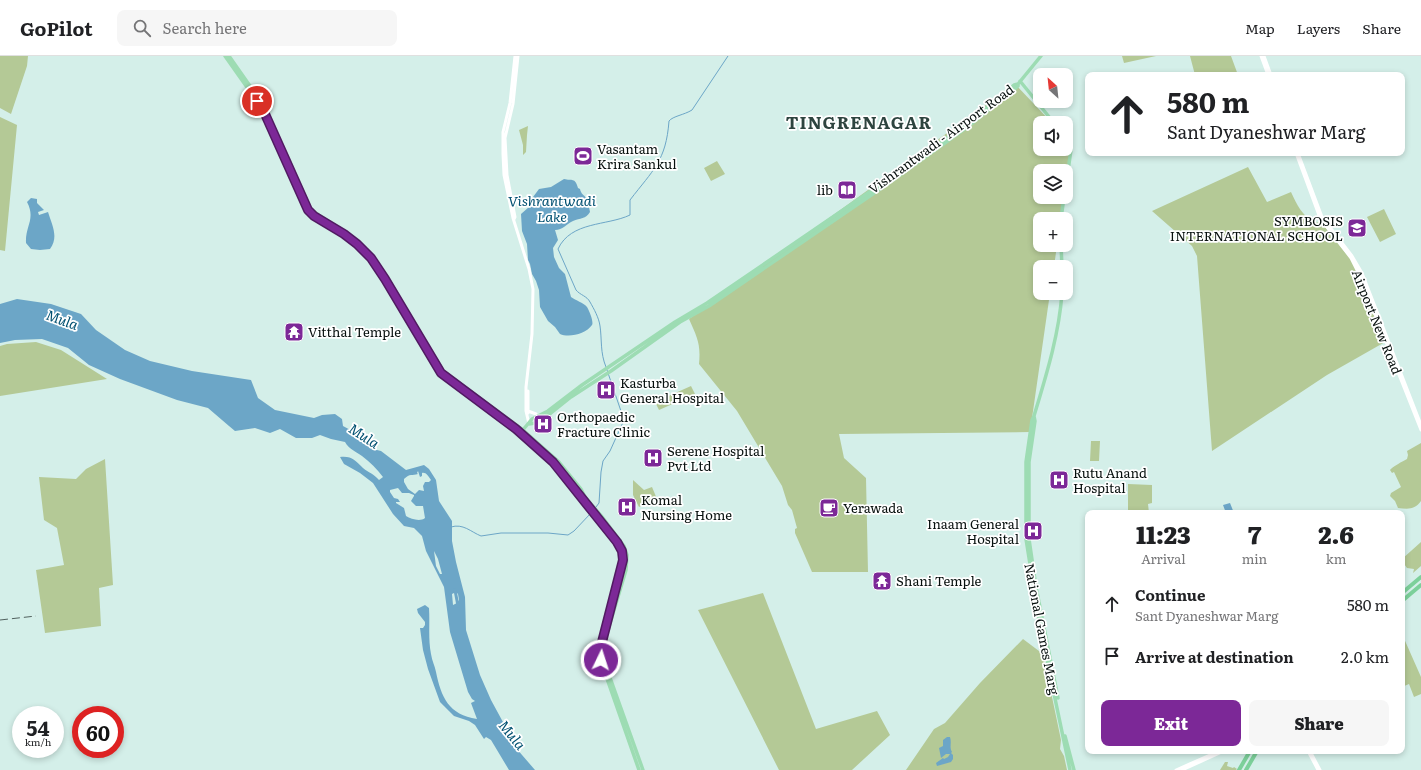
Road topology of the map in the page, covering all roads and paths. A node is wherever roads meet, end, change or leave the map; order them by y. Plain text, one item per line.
1 (225, 56) edge
2 (229, 56) edge
3 (516, 56) edge
4 (1041, 56) edge
5 (1262, 56) edge
6 (236, 68) junction
7 (1269, 72) edge
8 (1019, 82) junction
9 (1048, 116) edge
10 (1298, 156) edge
11 (1298, 156) edge
12 (1061, 300) edge
13 (435, 362) junction
14 (528, 412) junction
15 (536, 414) dead end
16 (528, 424) junction
17 (1421, 425) edge
18 (518, 426) junction
19 (1421, 430) edge
20 (522, 431) junction
21 (596, 513) junction
22 (1421, 577) edge
23 (1421, 585) edge
24 (1405, 590) edge
25 (1405, 597) edge
26 (1212, 754) edge
27 (1217, 754) edge
28 (1248, 754) edge
29 (1255, 754) edge
30 (1311, 754) edge
31 (639, 770) edge
32 (643, 770) edge
33 (1072, 770) edge
34 (1176, 770) edge
35 (1182, 770) edge
36 (1239, 770) edge
37 (1246, 770) edge
38 (1319, 770) edge

1 - 6 main road
2 - 6 main road
3 - 14 main road
4 - 8 main road
5 - 7 main road
6 - 13 main road
8 - 9 main road
8 - 16 main road, Vishrantwadi - Airport Road
10 - 17 main road, Airport New Road
11 - 19 main road, Airport New Road
12 - 33 main road, National Games Marg
13 - 18 main road
13 - 20 main road
14 - 15 main road
14 - 16 main road
16 - 18 main road
16 - 20 main road, Vishrantwadi - Airport Road
18 - 20 main road
20 - 21 main road
21 - 31 main road
21 - 32 main road
22 - 24 highway
23 - 25 highway
26 - 34 main road
27 - 35 main road
28 - 36 highway
29 - 37 highway
30 - 38 main road

